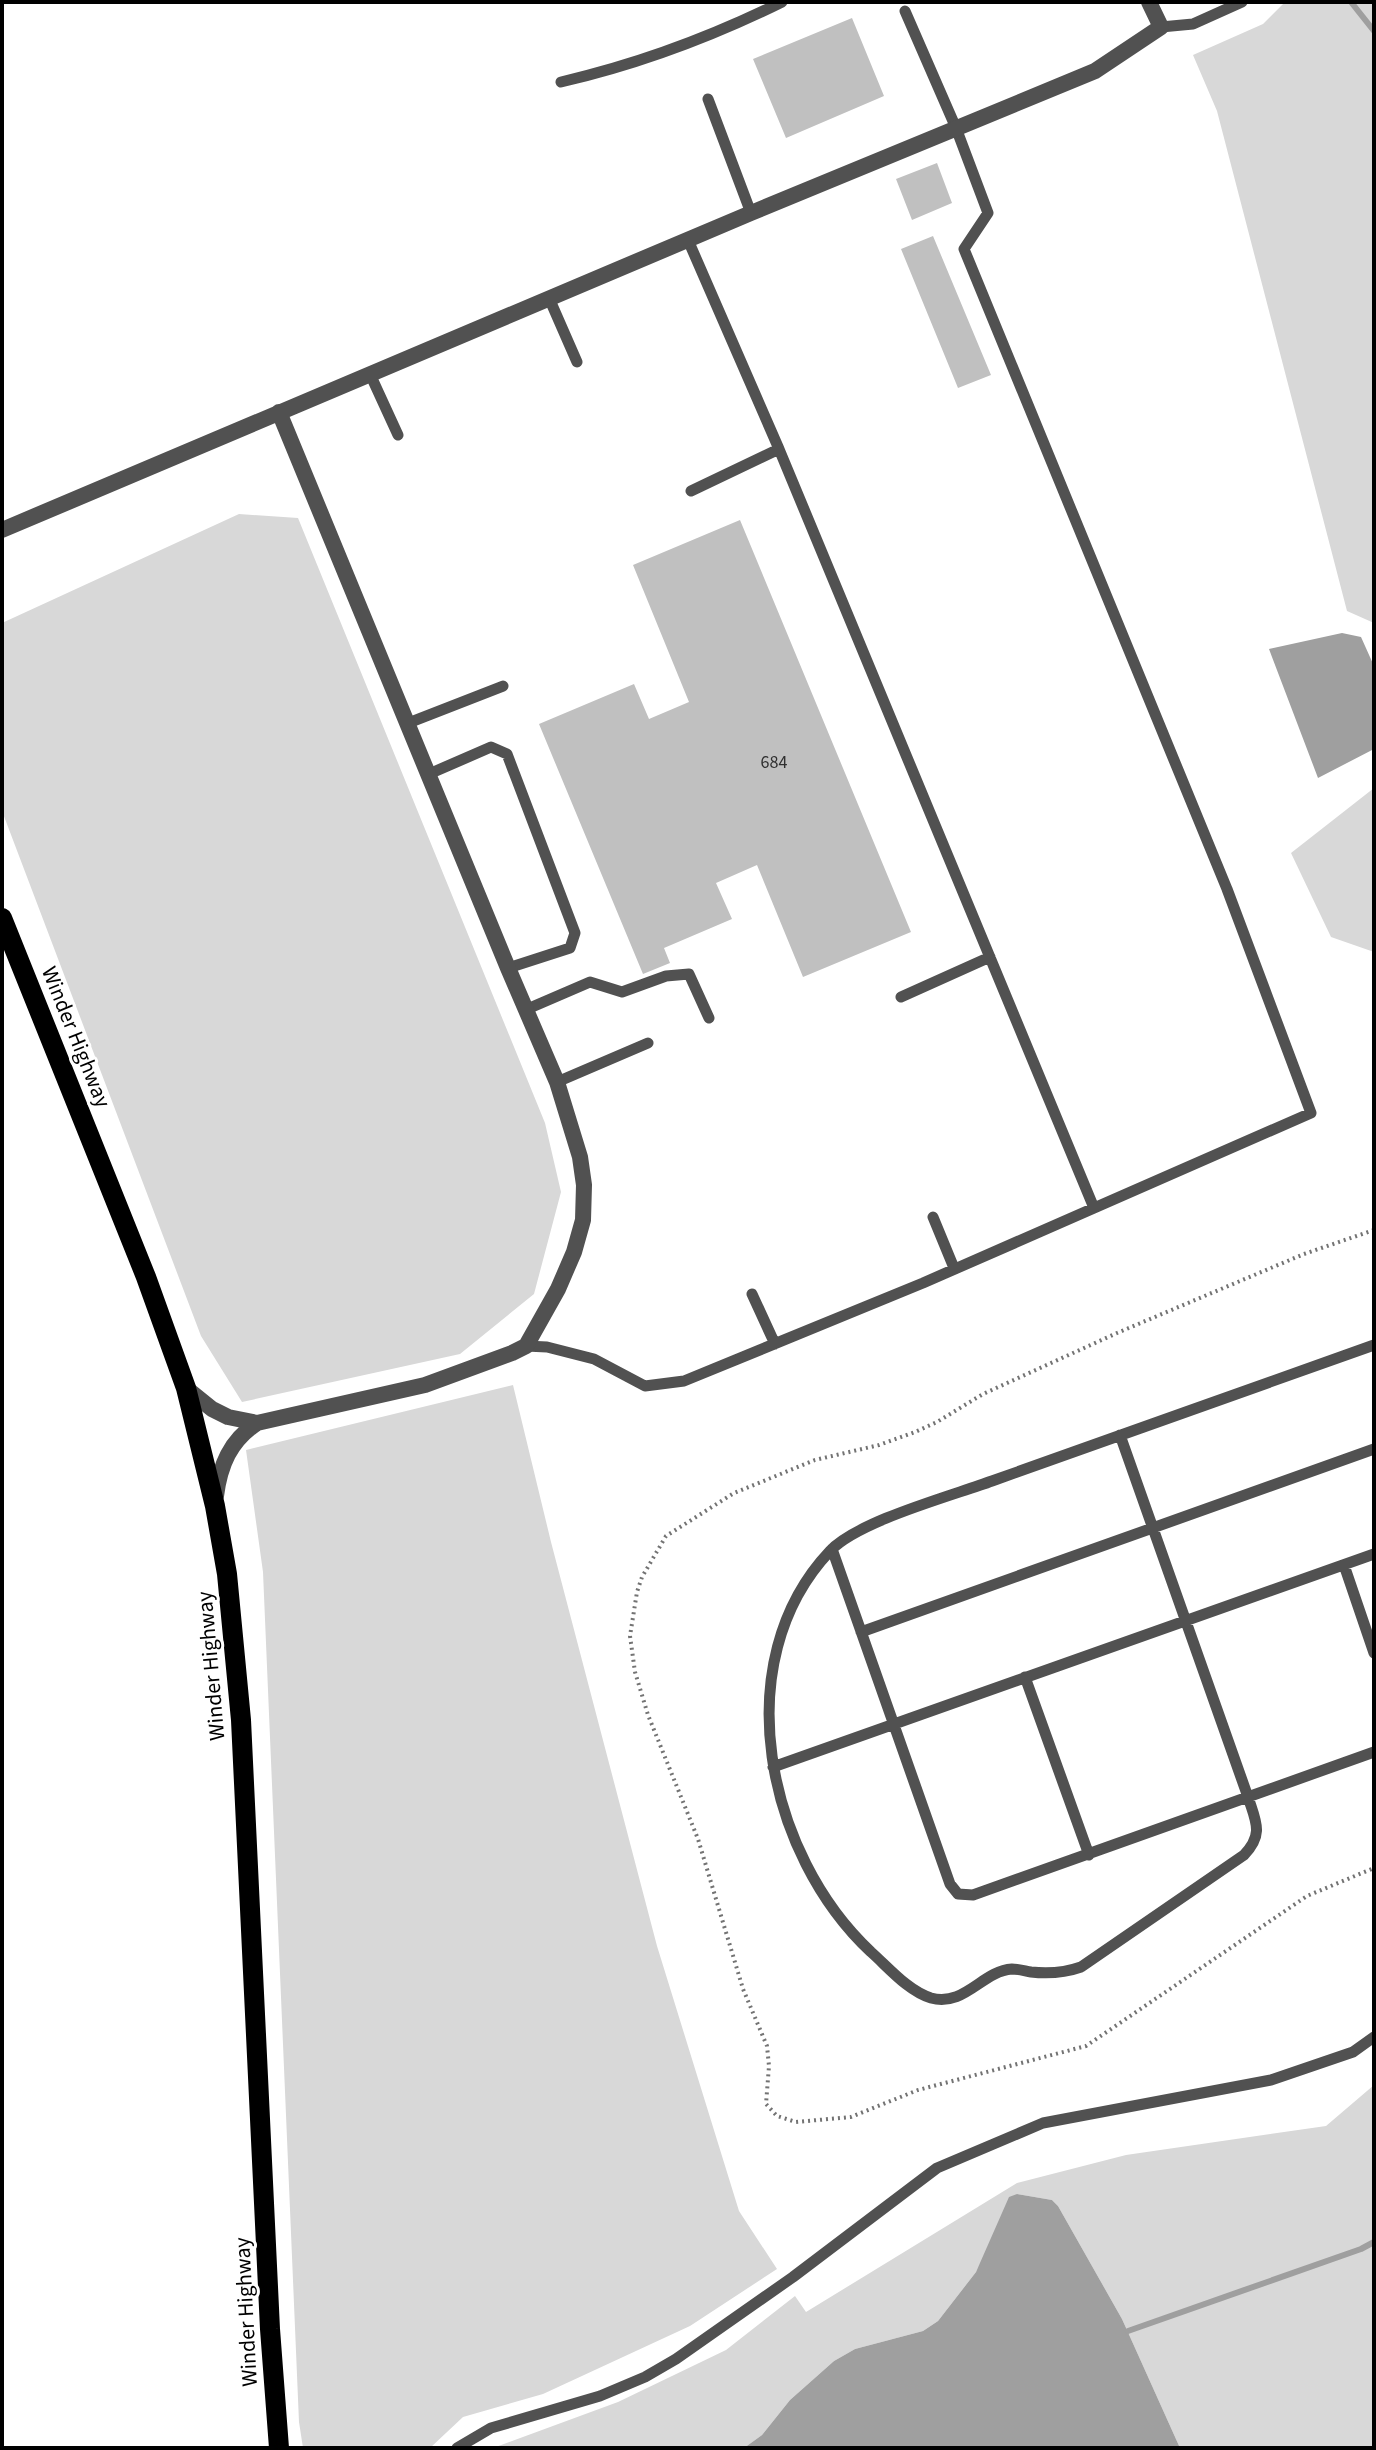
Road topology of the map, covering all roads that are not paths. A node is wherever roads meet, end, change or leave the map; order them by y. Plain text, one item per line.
1 (782, 2) edge
2 (1149, 2) edge
3 (1242, 2) edge
4 (905, 11) dead end
5 (1161, 27) junction
6 (561, 82) dead end
7 (708, 99) dead end
8 (956, 128) junction
9 (751, 213) junction
10 (688, 240) junction
11 (549, 298) junction
12 (577, 362) dead end
13 (370, 374) junction
14 (279, 412) junction
15 (398, 435) dead end
16 (779, 449) junction
17 (691, 491) dead end
18 (2, 530) edge
19 (503, 686) dead end
20 (408, 723) junction
21 (429, 774) junction
22 (2, 918) edge
23 (990, 957) junction
24 (508, 968) junction
25 (901, 997) dead end
26 (525, 1010) junction
27 (709, 1018) dead end
28 (648, 1043) dead end
29 (557, 1082) junction
30 (1094, 1208) junction
31 (933, 1217) dead end
32 (954, 1268) junction
33 (752, 1294) dead end
34 (775, 1344) junction
35 (1374, 1345) edge
36 (526, 1346) junction
37 (186, 1388) junction
38 (257, 1423) junction
39 (1120, 1435) junction
40 (1374, 1449) edge
41 (215, 1506) junction
42 (1154, 1528) junction
43 (832, 1549) junction
44 (1374, 1554) edge
45 (1344, 1565) junction
46 (1185, 1621) junction
47 (861, 1632) junction
48 (1374, 1651) edge
49 (1025, 1677) junction
50 (892, 1724) junction
51 (1374, 1752) edge
52 (773, 1767) junction
53 (1248, 1797) junction
54 (1089, 1855) junction
55 (1374, 2037) edge
56 (279, 2447) edge
57 (457, 2448) edge

1 - 6 lane
2 - 5 street
3 - 5 lane
4 - 8 lane
5 - 8 street
7 - 9 lane
8 - 9 street
8 - 30 lane
9 - 10 street
10 - 11 street
10 - 16 lane
11 - 12 lane
11 - 13 street
13 - 14 street
13 - 15 lane
14 - 18 street
14 - 20 street
16 - 17 lane
16 - 23 lane
19 - 20 lane
20 - 21 street
21 - 24 street
21 - 24 lane
22 - 37 main road, Winder Highway
23 - 25 lane
23 - 30 lane
24 - 26 street
26 - 27 lane
26 - 29 street
28 - 29 lane
29 - 36 street
30 - 32 lane
31 - 32 lane
32 - 34 lane
33 - 34 lane
34 - 36 lane
35 - 39 lane
36 - 38 street
37 - 38 street
37 - 41 main road, Winder Highway
38 - 41 street
39 - 42 lane
39 - 43 lane
40 - 42 lane
41 - 56 main road, Winder Highway
42 - 46 lane
42 - 47 lane
43 - 47 lane
43 - 52 lane
44 - 45 lane
45 - 46 lane
45 - 48 lane
46 - 49 lane
46 - 53 lane
47 - 50 lane
49 - 50 lane
49 - 54 lane
50 - 52 lane
50 - 54 lane
51 - 53 lane
52 - 53 lane
53 - 54 lane
55 - 57 lane

